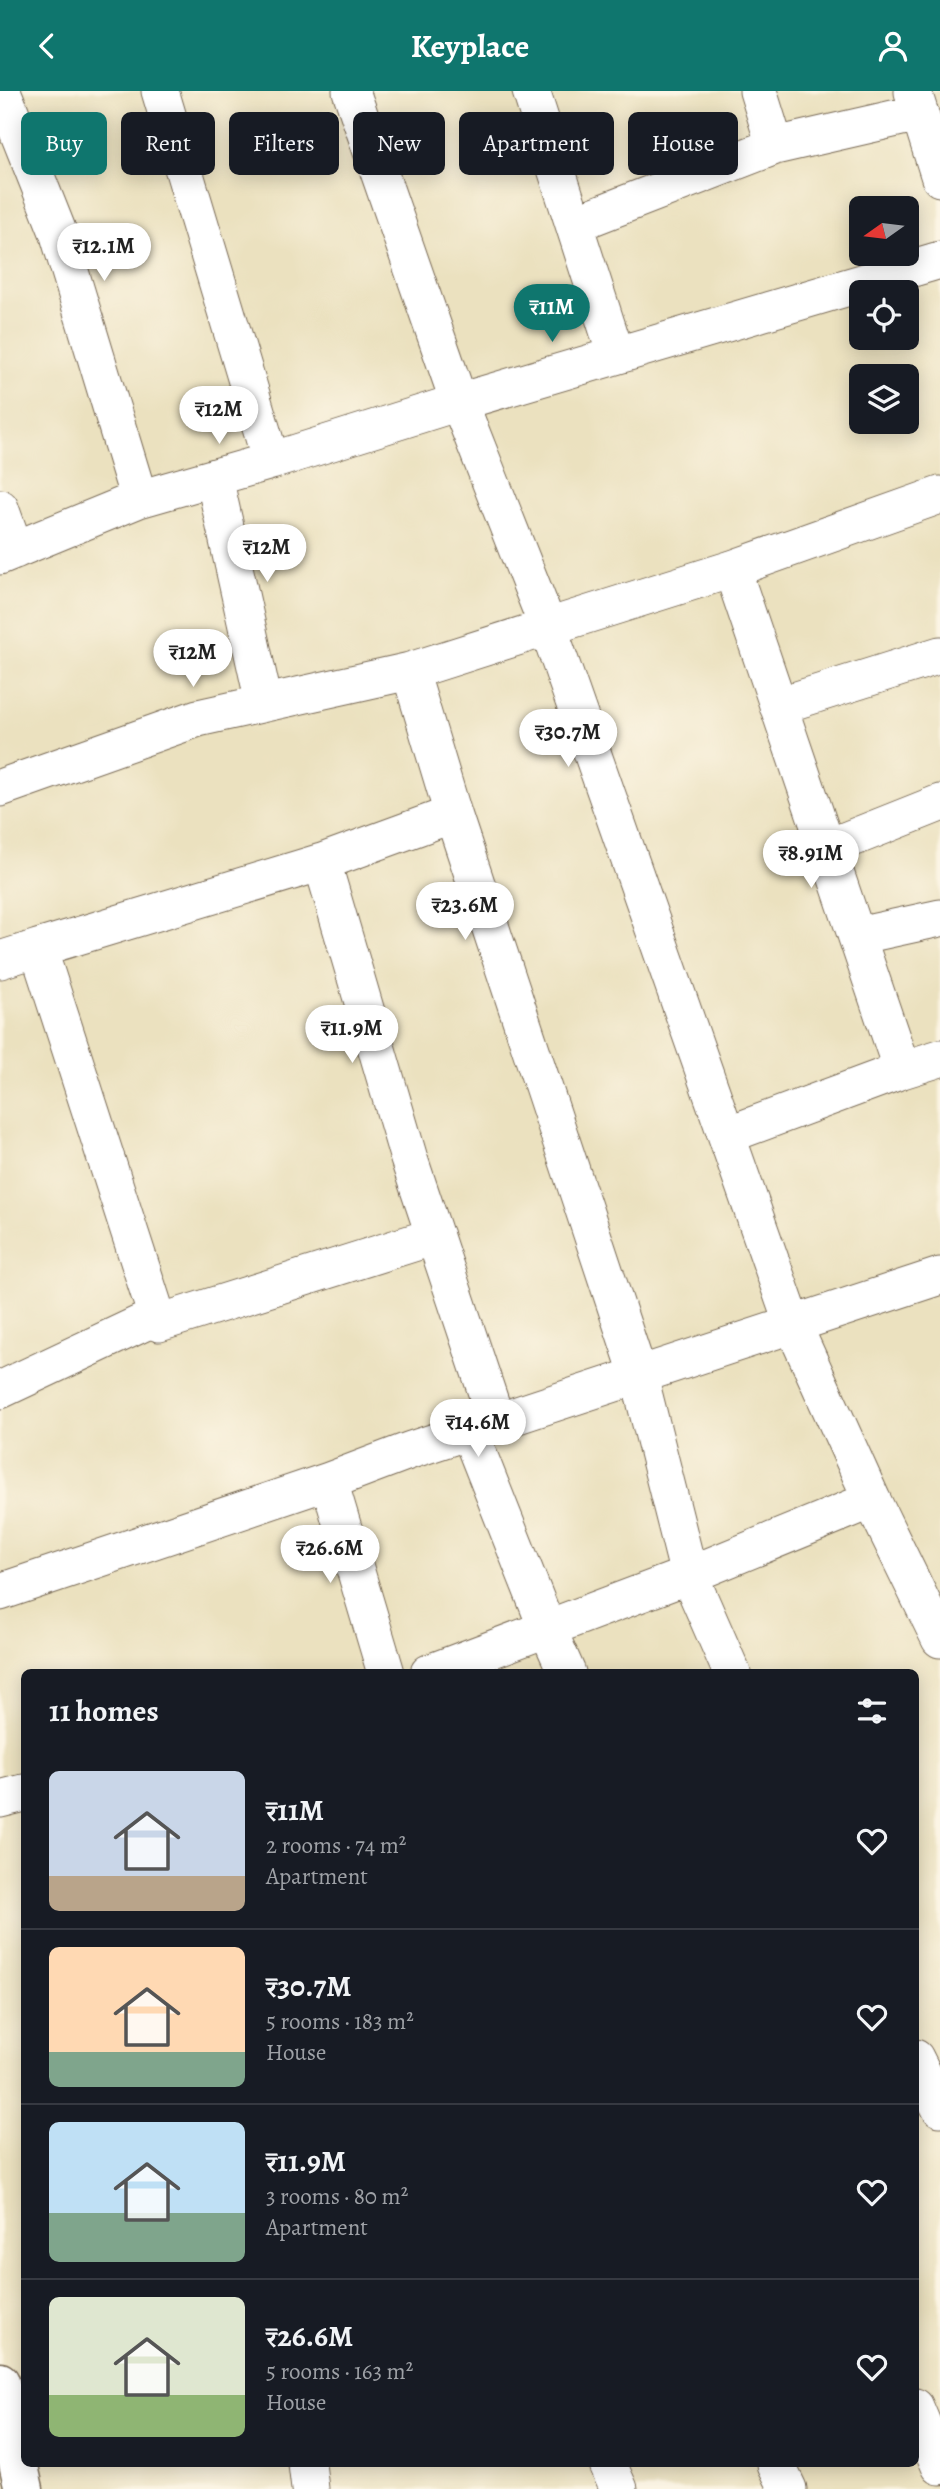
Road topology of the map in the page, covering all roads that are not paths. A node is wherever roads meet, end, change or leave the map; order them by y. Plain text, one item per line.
1 (2, 91) edge
2 (160, 91) edge
3 (351, 91) edge
4 (531, 91) edge
5 (758, 91) edge
6 (916, 102) edge
7 (775, 146) junction
8 (940, 178) edge
9 (574, 224) junction
10 (940, 260) edge
11 (616, 355) junction
12 (459, 402) junction
13 (271, 461) junction
14 (214, 478) junction
15 (940, 495) edge
16 (139, 499) junction
17 (0, 508) edge
18 (8, 553) edge
19 (732, 569) junction
20 (548, 627) junction
21 (940, 655) edge
22 (410, 671) junction
23 (264, 703) junction
24 (778, 706) junction
25 (0, 788) edge
26 (940, 803) edge
27 (453, 814) junction
28 (827, 848) junction
29 (322, 862) junction
30 (940, 918) edge
31 (857, 936) junction
32 (38, 948) junction
33 (0, 960) edge
34 (940, 1058) edge
35 (902, 1070) junction
36 (727, 1135) junction
37 (435, 1236) junction
38 (940, 1276) edge
39 (157, 1316) junction
40 (793, 1325) junction
41 (639, 1376) junction
42 (3, 1379) edge
43 (483, 1427) junction
44 (329, 1481) junction
45 (872, 1500) junction
46 (689, 1575) junction
47 (0, 1592) edge
48 (547, 1628) junction
49 (940, 1639) edge
50 (385, 1669) edge
51 (439, 1669) edge
52 (566, 1669) edge
53 (730, 1669) edge
54 (21, 1794) edge
55 (0, 1799) edge
56 (919, 2066) edge
57 (940, 2108) edge
58 (0, 2382) edge
59 (919, 2416) edge
60 (940, 2466) edge
61 (307, 2467) edge
62 (609, 2467) edge
63 (777, 2467) edge
64 (24, 2489) edge
65 (310, 2489) edge
66 (620, 2489) edge
67 (788, 2489) edge

1 - 16 street
2 - 13 street
3 - 12 street
4 - 9 street
5 - 7 street
6 - 7 street
6 - 8 street
7 - 9 street
9 - 11 street
10 - 11 street
11 - 12 street
12 - 13 street
12 - 20 street
13 - 14 street
14 - 16 street
14 - 23 street
15 - 19 street
16 - 18 street
17 - 18 street
19 - 20 street
19 - 24 street
20 - 22 street
20 - 36 street
21 - 24 street
22 - 23 street
22 - 27 street
23 - 25 street
24 - 28 street
26 - 28 street
27 - 29 street
27 - 41 street
28 - 31 street
29 - 32 street
29 - 37 street
30 - 31 street
31 - 35 street
32 - 33 street
32 - 39 street
34 - 35 street
35 - 36 street
36 - 40 street
37 - 39 street
37 - 43 street
38 - 40 street
39 - 42 street
40 - 41 street
40 - 45 street
41 - 43 street
41 - 46 street
43 - 44 street
43 - 48 street
44 - 47 street
44 - 50 street
45 - 46 street
45 - 49 street
46 - 48 street
46 - 53 street
48 - 51 street
48 - 52 street
54 - 55 street
56 - 57 street
58 - 64 main road
59 - 60 street
61 - 65 street
62 - 66 street
63 - 67 street

